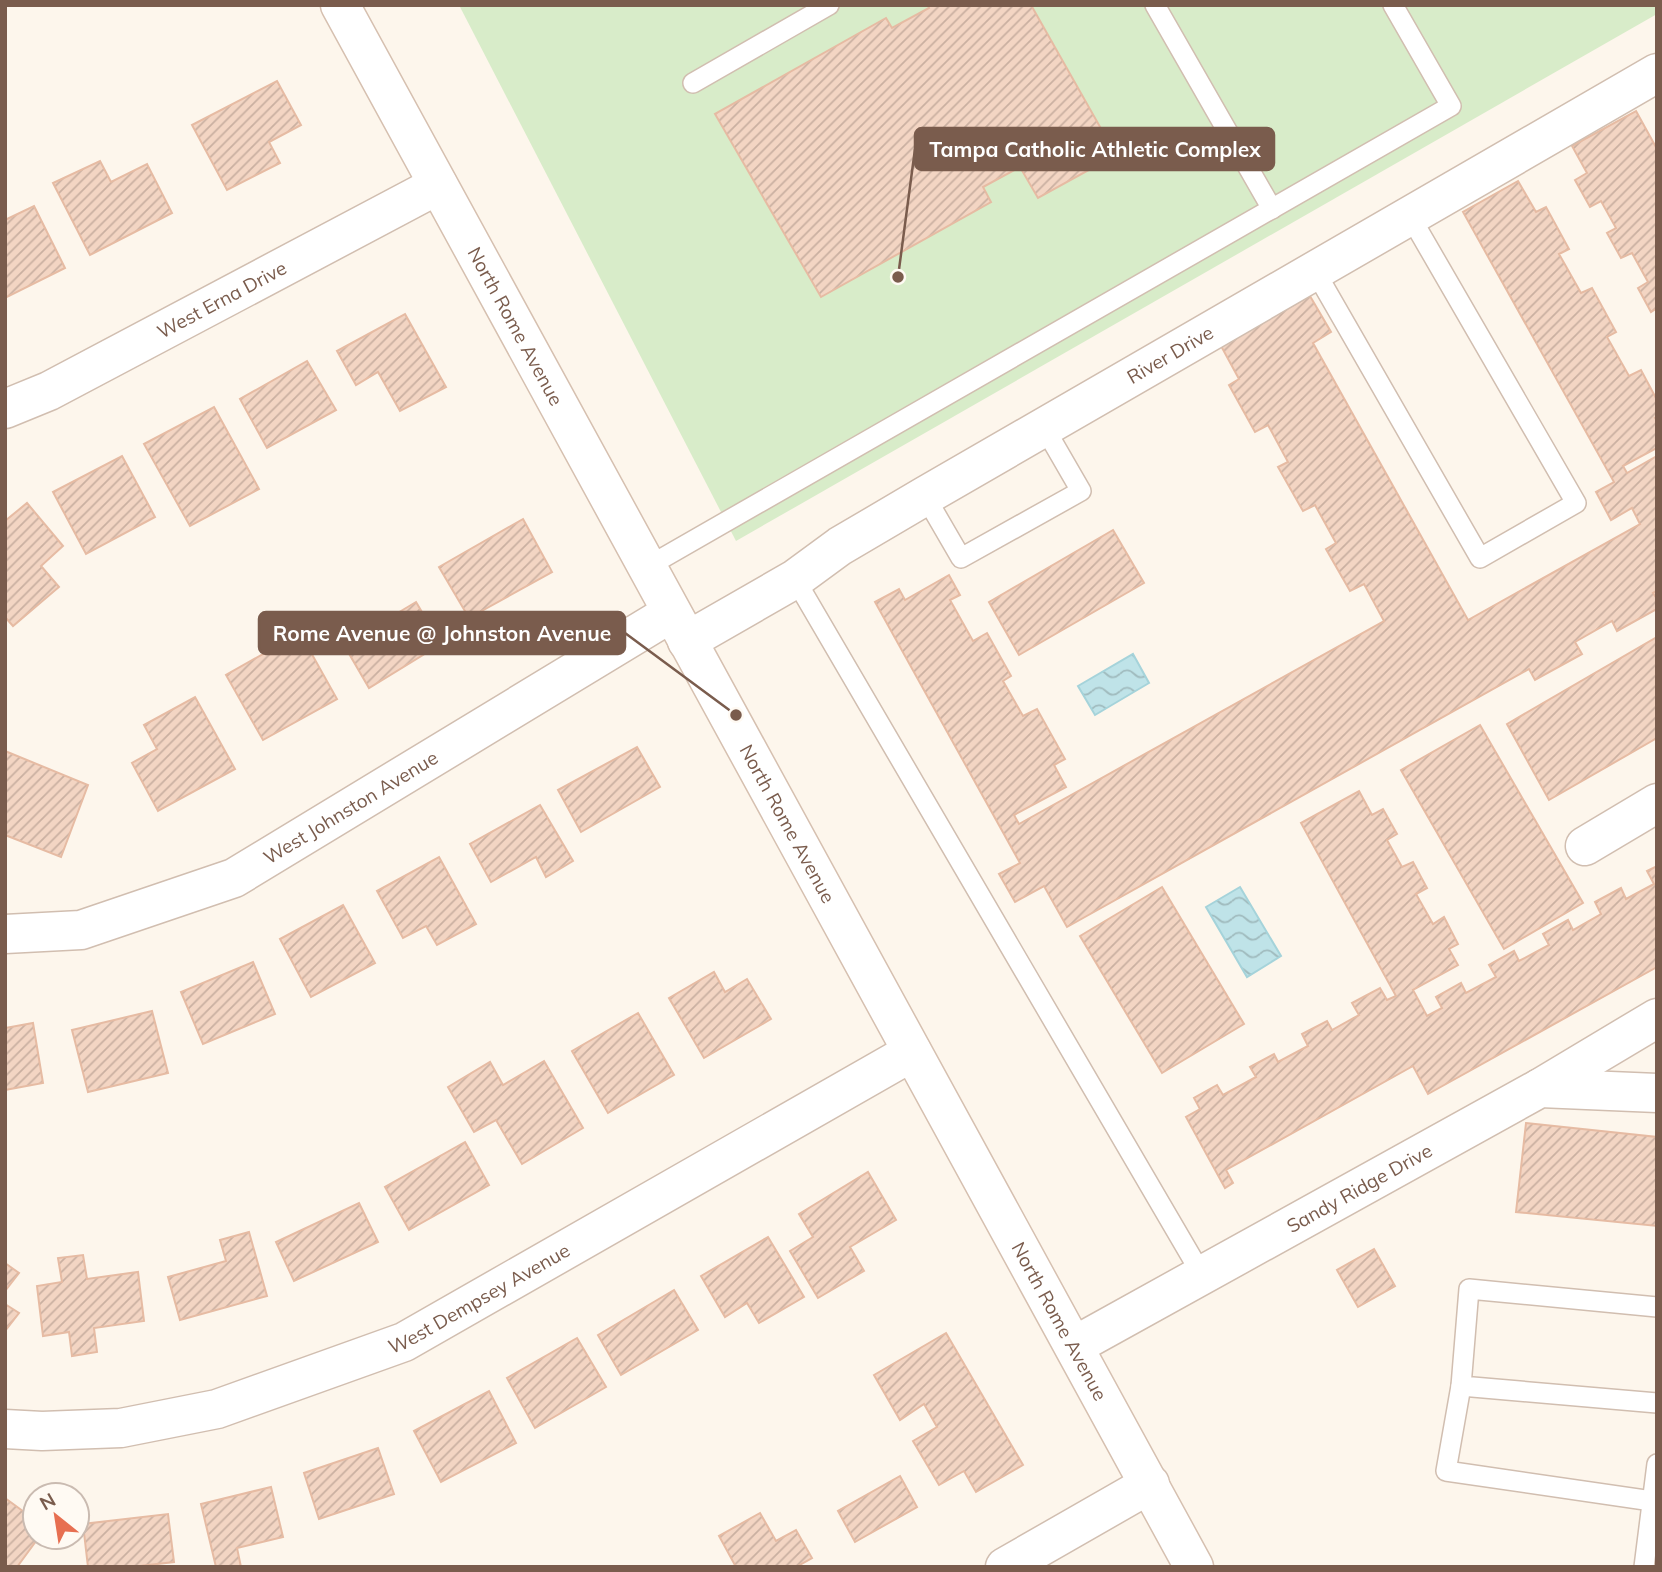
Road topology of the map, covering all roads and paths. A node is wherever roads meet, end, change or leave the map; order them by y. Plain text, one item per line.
1 (340, 5) edge
2 (829, 5) edge
3 (1155, 5) edge
4 (1393, 5) edge
5 (1655, 77) edge
6 (694, 83) dead end
7 (438, 185) junction
8 (1272, 209) junction
9 (1410, 216) junction
10 (1315, 271) junction
11 (5, 409) edge
12 (1044, 427) junction
13 (925, 496) junction
14 (647, 567) junction
15 (795, 579) junction
16 (679, 627) junction
17 (1657, 803) edge
18 (1585, 846) dead end
19 (5, 934) edge
20 (1657, 1018) edge
21 (912, 1052) junction
22 (1539, 1088) junction
23 (1657, 1093) edge
24 (1202, 1275) junction
25 (1657, 1307) edge
26 (1074, 1346) junction
27 (1461, 1386) junction
28 (1657, 1403) edge
29 (5, 1429) edge
30 (1657, 1464) edge
31 (1150, 1484) junction
32 (1652, 1501) junction
33 (1653, 1526) edge
34 (1005, 1567) edge
35 (1194, 1567) edge
36 (1644, 1567) edge

1 - 7 street, North Rome Avenue
2 - 6 lane
3 - 8 lane
4 - 8 lane
5 - 9 street, River Drive
7 - 11 street, West Erna Drive
7 - 14 street, North Rome Avenue
8 - 14 lane
9 - 10 street, River Drive
9 - 10 lane
10 - 12 street, River Drive
12 - 13 street, River Drive
12 - 13 lane
13 - 15 street, River Drive
14 - 16 street, North Rome Avenue
15 - 16 street, River Drive
15 - 24 lane
16 - 19 street, West Johnston Avenue
16 - 21 street, North Rome Avenue
17 - 18 street
20 - 22 street, Sandy Ridge Drive
21 - 26 street, North Rome Avenue
21 - 29 street, West Dempsey Avenue
22 - 23 street
22 - 24 street, Sandy Ridge Drive
24 - 26 street, Sandy Ridge Drive
25 - 27 lane
26 - 31 street, North Rome Avenue
27 - 28 lane
27 - 32 lane
30 - 32 lane
31 - 34 street
31 - 35 street, North Rome Avenue
32 - 33 lane
33 - 36 lane

